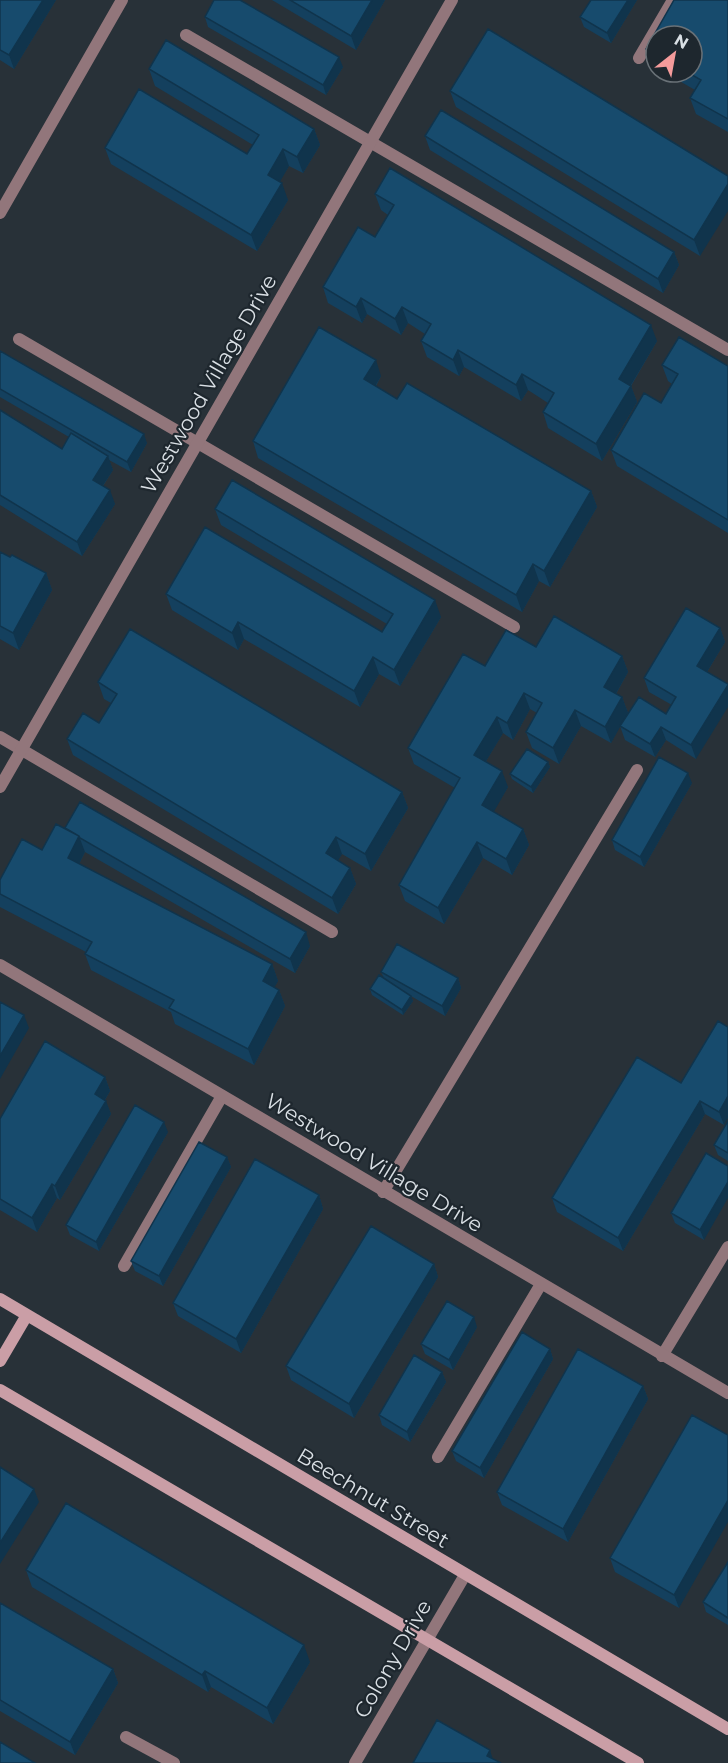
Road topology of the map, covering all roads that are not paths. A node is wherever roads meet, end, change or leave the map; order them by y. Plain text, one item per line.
1 (122, 0) edge
2 (452, 0) edge
3 (673, 0) edge
4 (186, 35) dead end
5 (639, 58) dead end
6 (370, 142) junction
7 (0, 213) edge
8 (19, 339) dead end
9 (728, 350) edge
10 (197, 443) junction
11 (514, 627) dead end
12 (0, 737) edge
13 (21, 750) junction
14 (637, 770) dead end
15 (0, 787) edge
16 (332, 932) dead end
17 (0, 965) edge
18 (222, 1096) junction
19 (383, 1192) junction
20 (728, 1247) edge
21 (124, 1266) dead end
22 (541, 1284) junction
23 (0, 1299) edge
24 (27, 1316) junction
25 (662, 1356) junction
26 (0, 1361) edge
27 (0, 1390) edge
28 (728, 1394) edge
29 (438, 1457) dead end
30 (465, 1575) junction
31 (427, 1640) junction
32 (728, 1730) edge
33 (126, 1737) dead end
34 (174, 1763) edge
35 (355, 1763) edge
36 (638, 1763) edge

1 - 7 street
2 - 6 street, Westwood Village Drive
3 - 5 street
4 - 6 street
6 - 9 street
6 - 10 street, Westwood Village Drive
8 - 10 street
10 - 11 street
10 - 13 street, Westwood Village Drive
12 - 13 street
13 - 15 street, Westwood Village Drive
13 - 16 street
14 - 19 street
17 - 18 street, Westwood Village Drive
18 - 19 street, Westwood Village Drive
18 - 21 street
19 - 22 street, Westwood Village Drive
20 - 25 street
22 - 25 street, Westwood Village Drive
22 - 29 street
23 - 24 main road, Beechnut Street
24 - 26 main road
24 - 30 main road, Beechnut Street
25 - 28 street, Westwood Village Drive
27 - 31 main road
30 - 31 street, Colony Drive
30 - 32 main road, Beechnut Street
31 - 35 street, Colony Drive
31 - 36 main road
33 - 34 street

